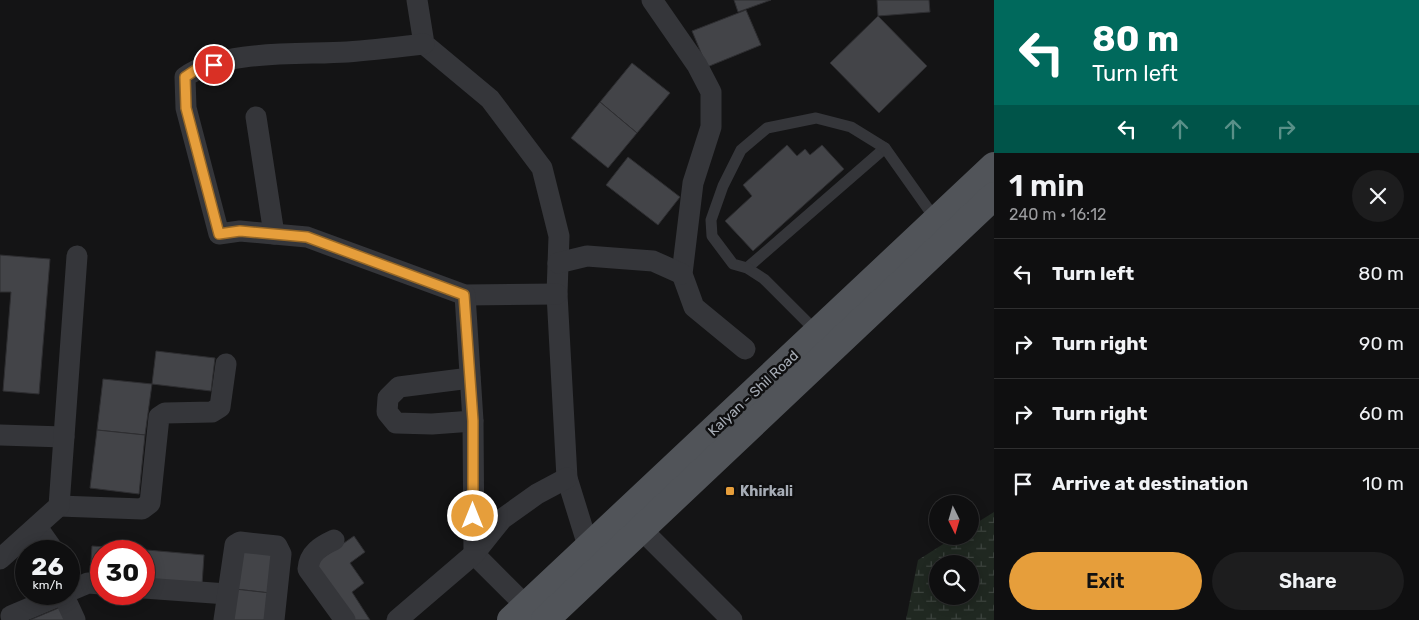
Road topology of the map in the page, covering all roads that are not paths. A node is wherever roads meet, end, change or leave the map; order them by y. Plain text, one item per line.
1 (417, 0) edge
2 (652, 0) edge
3 (424, 44) junction
4 (256, 116) dead end
5 (885, 148) junction
6 (994, 166) edge
7 (994, 196) edge
8 (936, 220) junction
9 (274, 234) junction
10 (77, 256) dead end
11 (558, 263) junction
12 (747, 268) junction
13 (682, 274) junction
14 (557, 294) junction
15 (464, 295) junction
16 (817, 332) junction
17 (745, 349) dead end
18 (226, 364) dead end
19 (470, 378) junction
20 (473, 421) junction
21 (0, 436) edge
22 (64, 438) junction
23 (567, 478) junction
24 (59, 506) junction
25 (37, 527) junction
26 (640, 528) junction
27 (46, 540) edge
28 (334, 540) dead end
29 (474, 554) junction
30 (596, 557) junction
31 (0, 559) edge
32 (155, 589) edge
33 (227, 594) junction
34 (37, 605) edge
35 (68, 605) edge
36 (11, 616) dead end
37 (537, 616) edge
38 (722, 617) edge
39 (75, 620) edge
40 (224, 620) edge
41 (274, 620) edge
42 (345, 620) edge
43 (397, 620) edge

1 - 3 street
2 - 13 street
3 - 9 street
3 - 11 street
4 - 9 street
5 - 8 lane
5 - 12 lane
5 - 12 lane
6 - 8 main road, Kalyan - Shil Road
7 - 26 main road, Kalyan - Shil Road
8 - 16 main road, Kalyan - Shil Road
9 - 15 street
10 - 22 street
11 - 13 street
11 - 14 street
12 - 16 lane
13 - 17 street
14 - 15 street
14 - 23 street
15 - 19 street
16 - 30 main road, Kalyan - Shil Road
18 - 24 street
19 - 20 street
19 - 20 street
20 - 29 street
21 - 22 street
22 - 24 street
23 - 29 street
23 - 30 street
24 - 25 street
25 - 27 street
25 - 31 street
26 - 30 main road, Kalyan - Shil Road
26 - 38 street
28 - 42 street
29 - 37 street
29 - 43 street
30 - 37 main road, Kalyan - Shil Road
32 - 33 street
33 - 40 street
33 - 41 street
34 - 36 street
35 - 39 street

